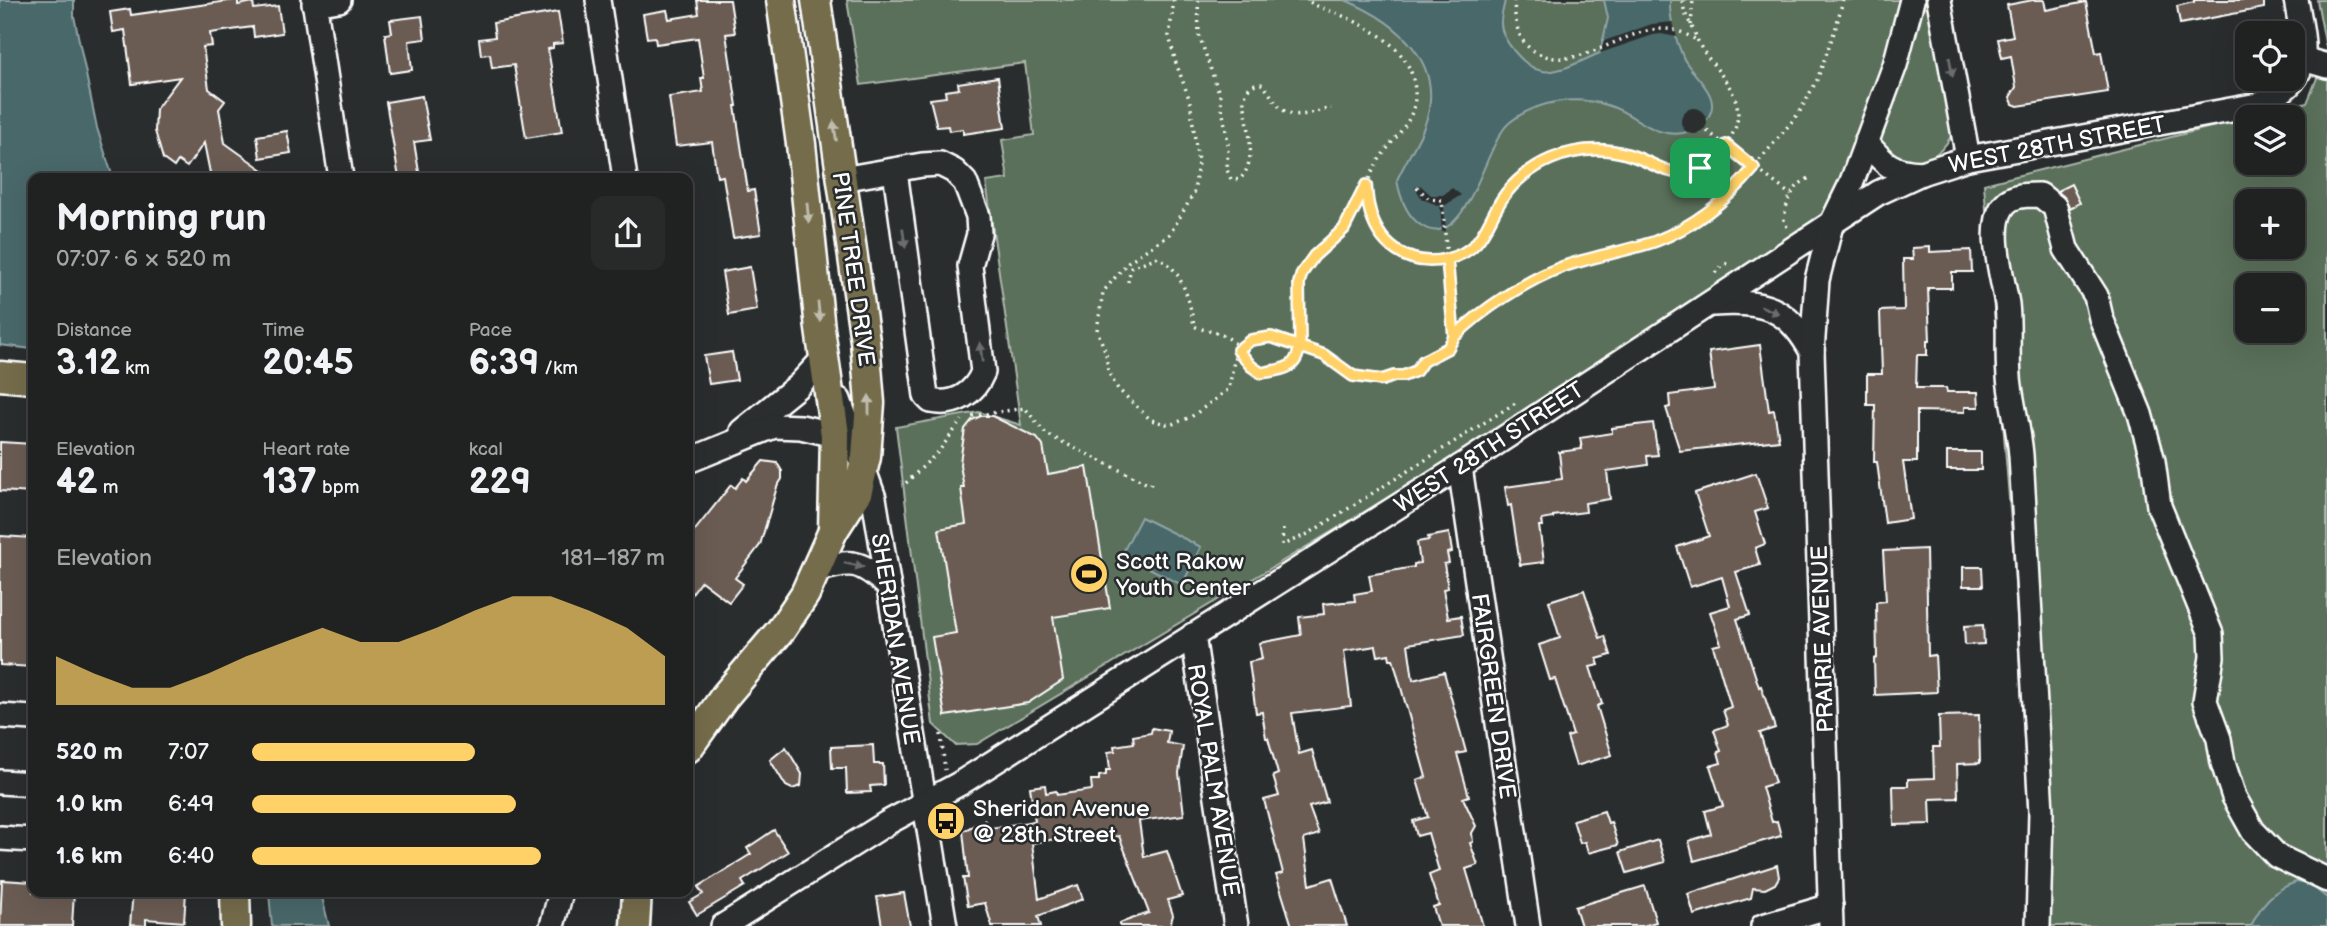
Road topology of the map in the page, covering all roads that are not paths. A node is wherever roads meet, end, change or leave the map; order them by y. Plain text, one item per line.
1 (339, 0) edge
2 (598, 0) edge
3 (781, 0) edge
4 (816, 0) edge
5 (1912, 0) edge
6 (1940, 0) edge
7 (2296, 0) edge
8 (314, 2) edge
9 (2299, 21) edge
10 (2327, 66) edge
11 (2305, 68) edge
12 (2282, 91) edge
13 (1866, 142) junction
14 (1968, 158) junction
15 (895, 171) junction
16 (340, 173) edge
17 (624, 173) edge
18 (1921, 173) junction
19 (842, 178) junction
20 (1831, 225) junction
21 (1710, 305) junction
22 (1812, 352) junction
23 (824, 358) junction
24 (835, 436) junction
25 (724, 447) junction
26 (693, 459) edge
27 (1460, 467) junction
28 (863, 473) junction
29 (833, 531) junction
30 (817, 570) junction
31 (887, 585) junction
32 (1193, 635) junction
33 (0, 716) edge
34 (28, 719) edge
35 (693, 741) edge
36 (0, 782) edge
37 (28, 784) edge
38 (925, 802) junction
39 (0, 838) edge
40 (28, 840) edge
41 (2327, 880) edge
42 (235, 897) edge
43 (560, 897) edge
44 (637, 897) edge
45 (1831, 916) edge
46 (236, 926) edge
47 (552, 926) edge
48 (635, 926) edge
49 (723, 926) edge
50 (945, 926) edge
51 (1236, 926) edge
52 (1528, 926) edge
53 (1763, 926) edge
54 (2038, 926) edge

1 - 8 street
2 - 17 street
3 -> 23 main road, PINE TREE DRIVE
19 -> 4 main road, PINE TREE DRIVE
5 - 13 street, PRAIRIE AVENUE
6 -> 14 street
7 - 9 street
8 - 16 street
10 - 11 street
12 - 14 street, WEST 28TH STREET
13 - 18 street
13 - 20 street, PRAIRIE AVENUE
14 - 18 street, WEST 28TH STREET
15 -> 15 street
15 - 19 street
18 - 20 street, WEST 28TH STREET
28 -> 19 main road, PINE TREE DRIVE
20 - 21 street, WEST 28TH STREET
20 - 22 street, PRAIRIE AVENUE
21 -> 22 street
21 - 27 street, WEST 28TH STREET
22 - 45 street, PRAIRIE AVENUE
23 - 24 main road, PINE TREE DRIVE
23 - 25 street
23 - 28 street, SHERIDAN AVENUE
24 - 25 street
24 - 29 main road, PINE TREE DRIVE
25 - 26 street
27 - 32 street, WEST 28TH STREET
27 - 52 street, FAIRGREEN DRIVE
28 - 29 main road, PINE TREE DRIVE
28 - 31 street, SHERIDAN AVENUE
29 - 30 main road, PINE TREE DRIVE
30 -> 31 street
30 - 35 main road, PINE TREE DRIVE
31 - 38 street, SHERIDAN AVENUE
32 - 38 street, WEST 28TH STREET
32 - 51 street, ROYAL PALM AVENUE
33 - 34 street
36 - 37 street
38 - 49 street, WEST 28TH STREET
38 - 50 street, SHERIDAN AVENUE
39 - 40 street
41 - 54 street
42 - 46 main road
43 - 47 street
44 - 48 main road
45 - 53 street

